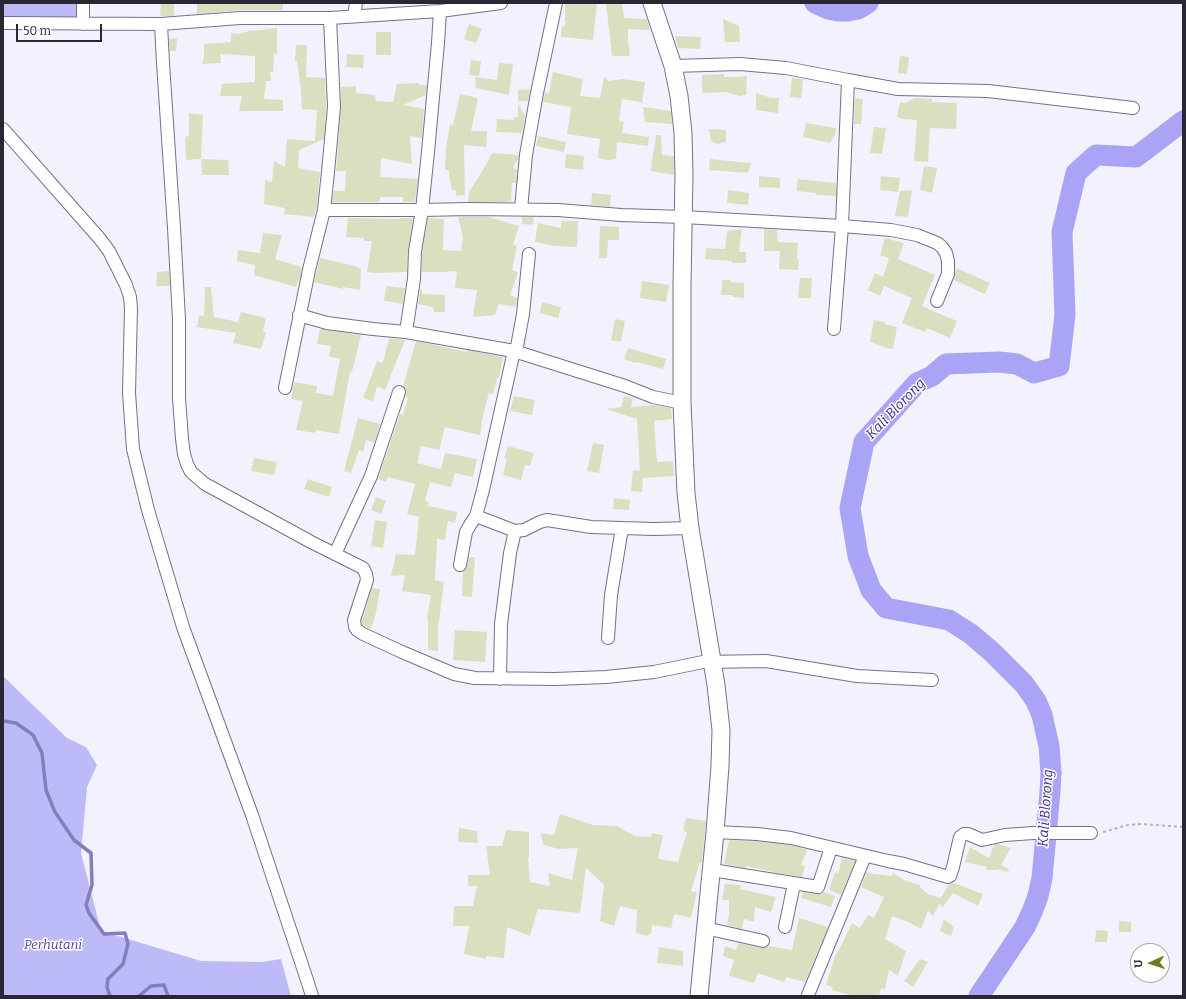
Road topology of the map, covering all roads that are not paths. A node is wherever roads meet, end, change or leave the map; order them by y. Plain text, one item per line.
1 (83, 3) edge
2 (356, 3) edge
3 (501, 3) edge
4 (556, 3) edge
5 (652, 3) edge
6 (440, 11) junction
7 (354, 16) junction
8 (330, 18) junction
9 (3, 23) edge
10 (83, 24) junction
11 (161, 24) junction
12 (673, 66) junction
13 (848, 80) junction
14 (1133, 108) dead end
15 (3, 129) edge
16 (521, 209) junction
17 (324, 210) junction
18 (422, 210) junction
19 (684, 217) junction
20 (842, 226) junction
21 (529, 254) dead end
22 (937, 301) dead end
23 (299, 315) junction
24 (834, 329) dead end
25 (406, 332) junction
26 (515, 352) junction
27 (285, 388) dead end
28 (399, 392) dead end
29 (682, 404) junction
30 (476, 516) junction
31 (622, 528) junction
32 (690, 528) junction
33 (515, 531) junction
34 (335, 554) junction
35 (460, 565) dead end
36 (608, 638) dead end
37 (712, 661) junction
38 (500, 679) junction
39 (932, 680) dead end
40 (716, 832) junction
41 (1092, 832) road end
42 (831, 848) junction
43 (865, 856) junction
44 (712, 870) junction
45 (794, 884) junction
46 (785, 927) dead end
47 (705, 928) junction
48 (762, 941) dead end
49 (808, 995) edge
50 (312, 996) edge
51 (699, 996) edge

1 - 10 street
2 - 7 street
3 - 6 street
4 - 16 street
5 - 12 street
6 - 7 street
6 - 18 street
7 - 8 street
8 - 11 street
8 - 17 street
9 - 10 street
10 - 11 street
11 - 34 street
12 - 13 street
12 - 19 street
13 - 14 street
13 - 20 street
15 - 50 street
16 - 18 street
16 - 19 street
17 - 18 street
17 - 23 street
18 - 25 street
19 - 20 street
19 - 29 street
20 - 22 street
20 - 24 street
21 - 26 street
23 - 25 street
23 - 27 street
25 - 26 street
26 - 29 street
26 - 30 street
28 - 34 street
29 - 32 street
30 - 33 street
30 - 35 street
31 - 32 street
31 - 33 street
31 - 36 street
32 - 37 street
33 - 38 street
34 - 38 street
37 - 38 street
37 - 39 street
37 - 40 street
40 - 42 street
40 - 44 street
41 - 43 street
42 - 43 street
42 - 45 street
43 - 49 street
44 - 45 street
44 - 47 street
45 - 46 street
47 - 48 street
47 - 51 street

